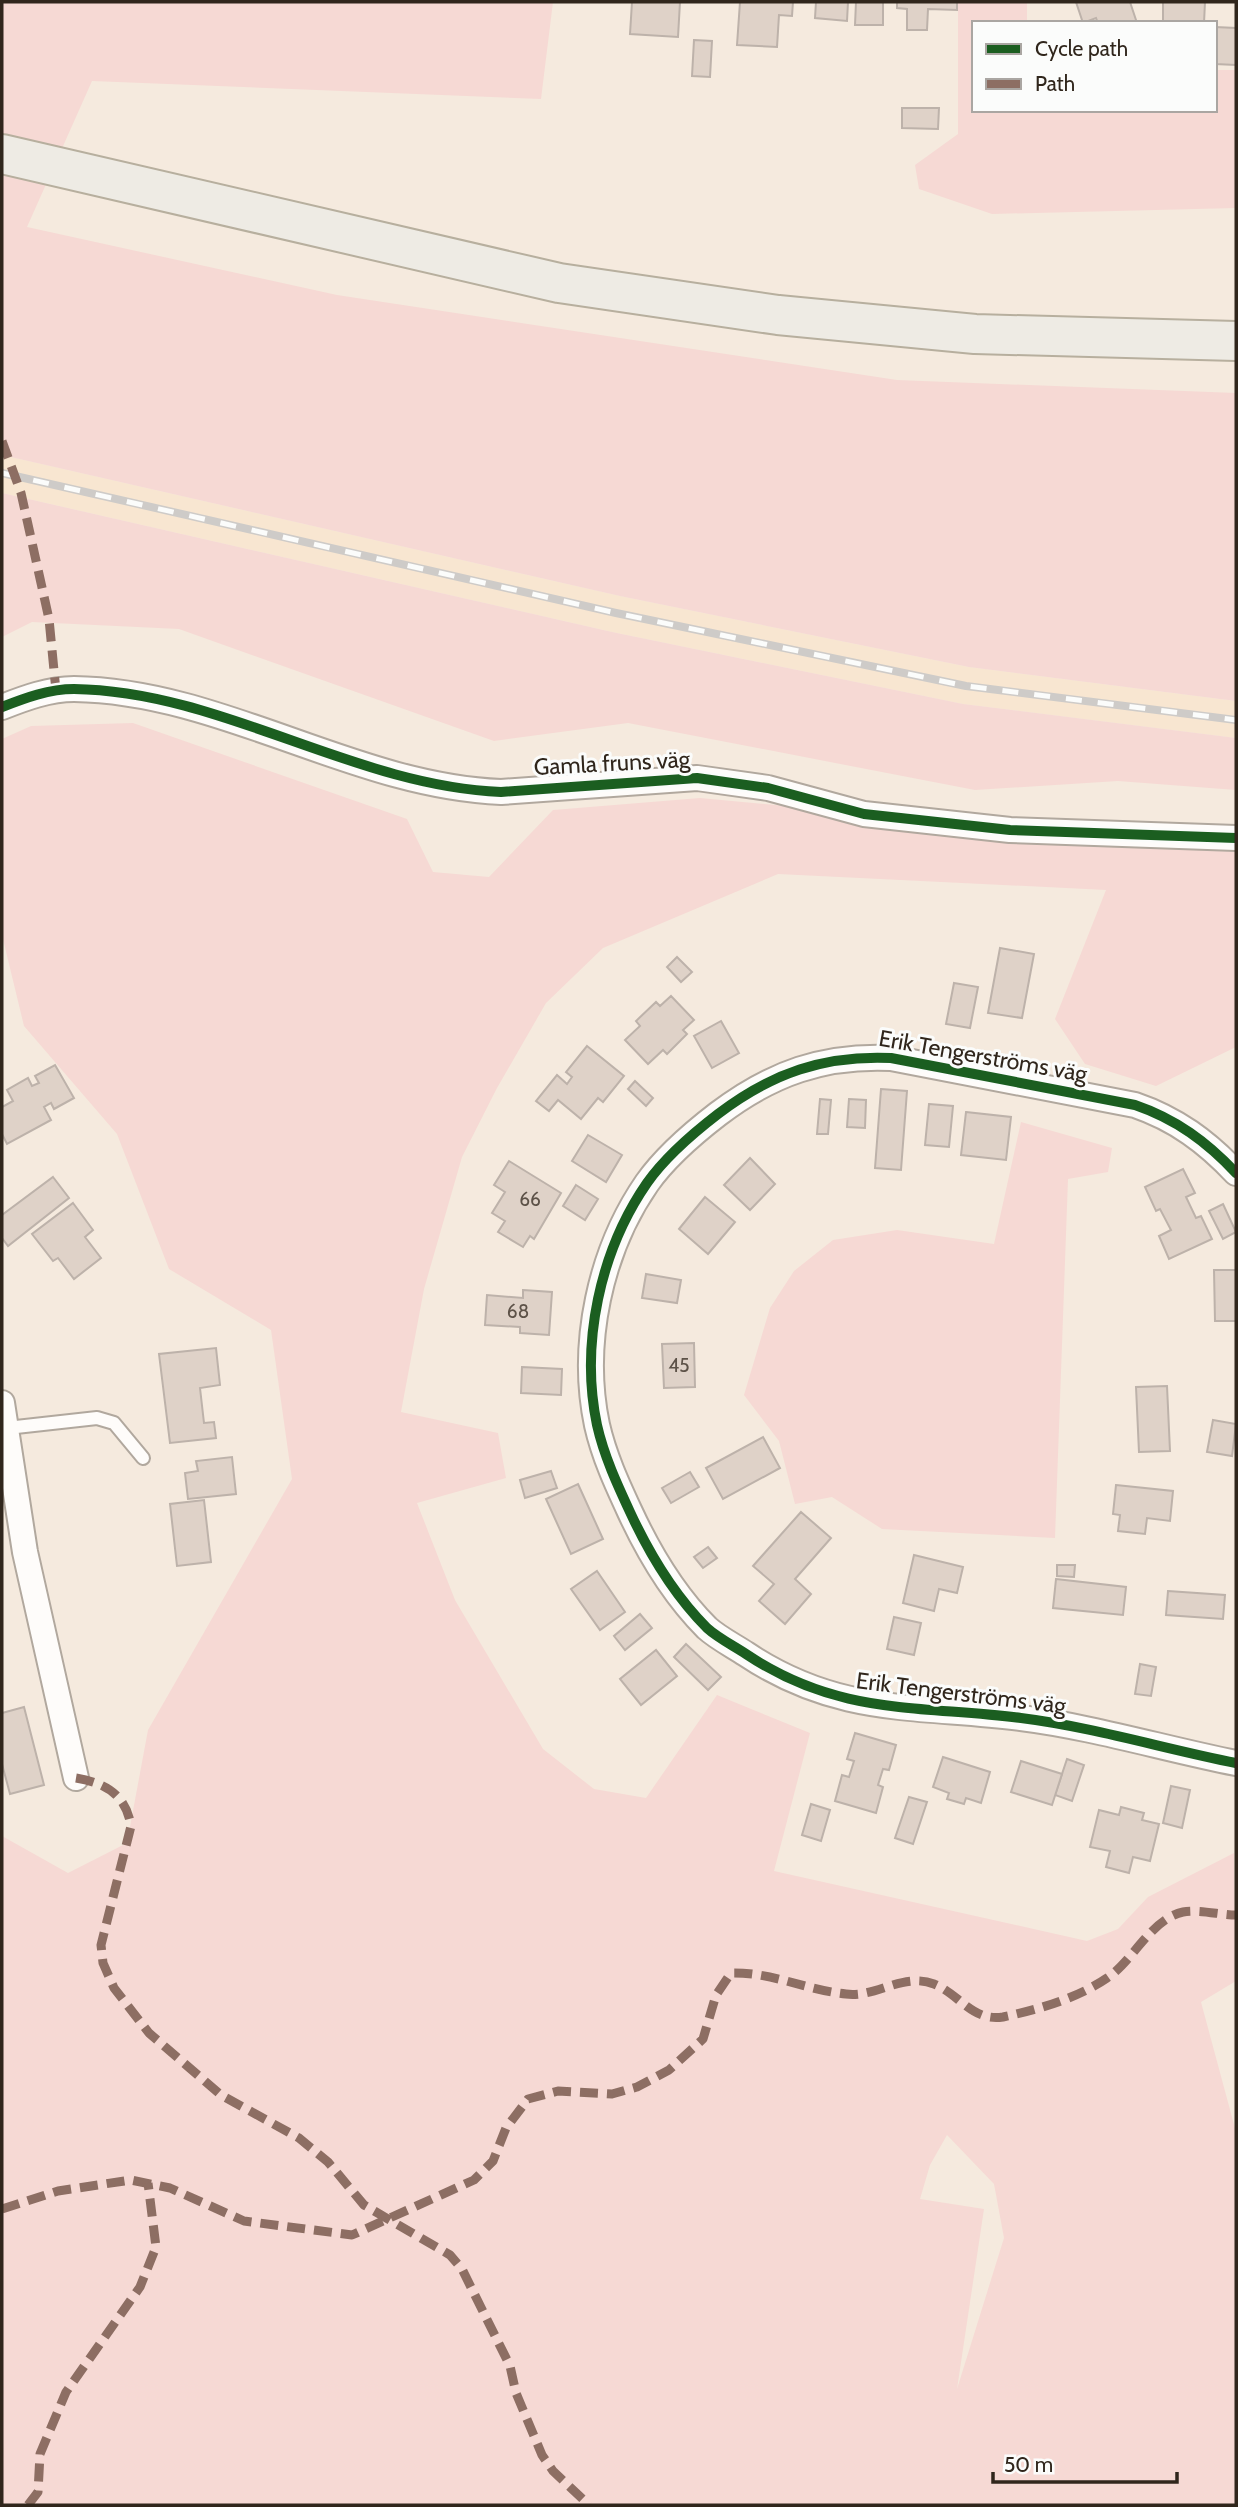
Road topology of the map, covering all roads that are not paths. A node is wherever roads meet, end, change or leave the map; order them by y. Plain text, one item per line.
1 (2, 154) edge
2 (1236, 341) edge
3 (2, 707) edge
4 (1236, 838) edge
5 (1236, 1173) edge
6 (2, 1403) edge
7 (8, 1428) junction
8 (143, 1458) dead end
9 (1236, 1763) edge
10 (76, 1778) dead end

1 - 2 main road
3 - 4 street, Gamla fruns väg
5 - 9 street, Erik Tengerströms väg
6 - 7 street
7 - 8 lane
7 - 10 street

